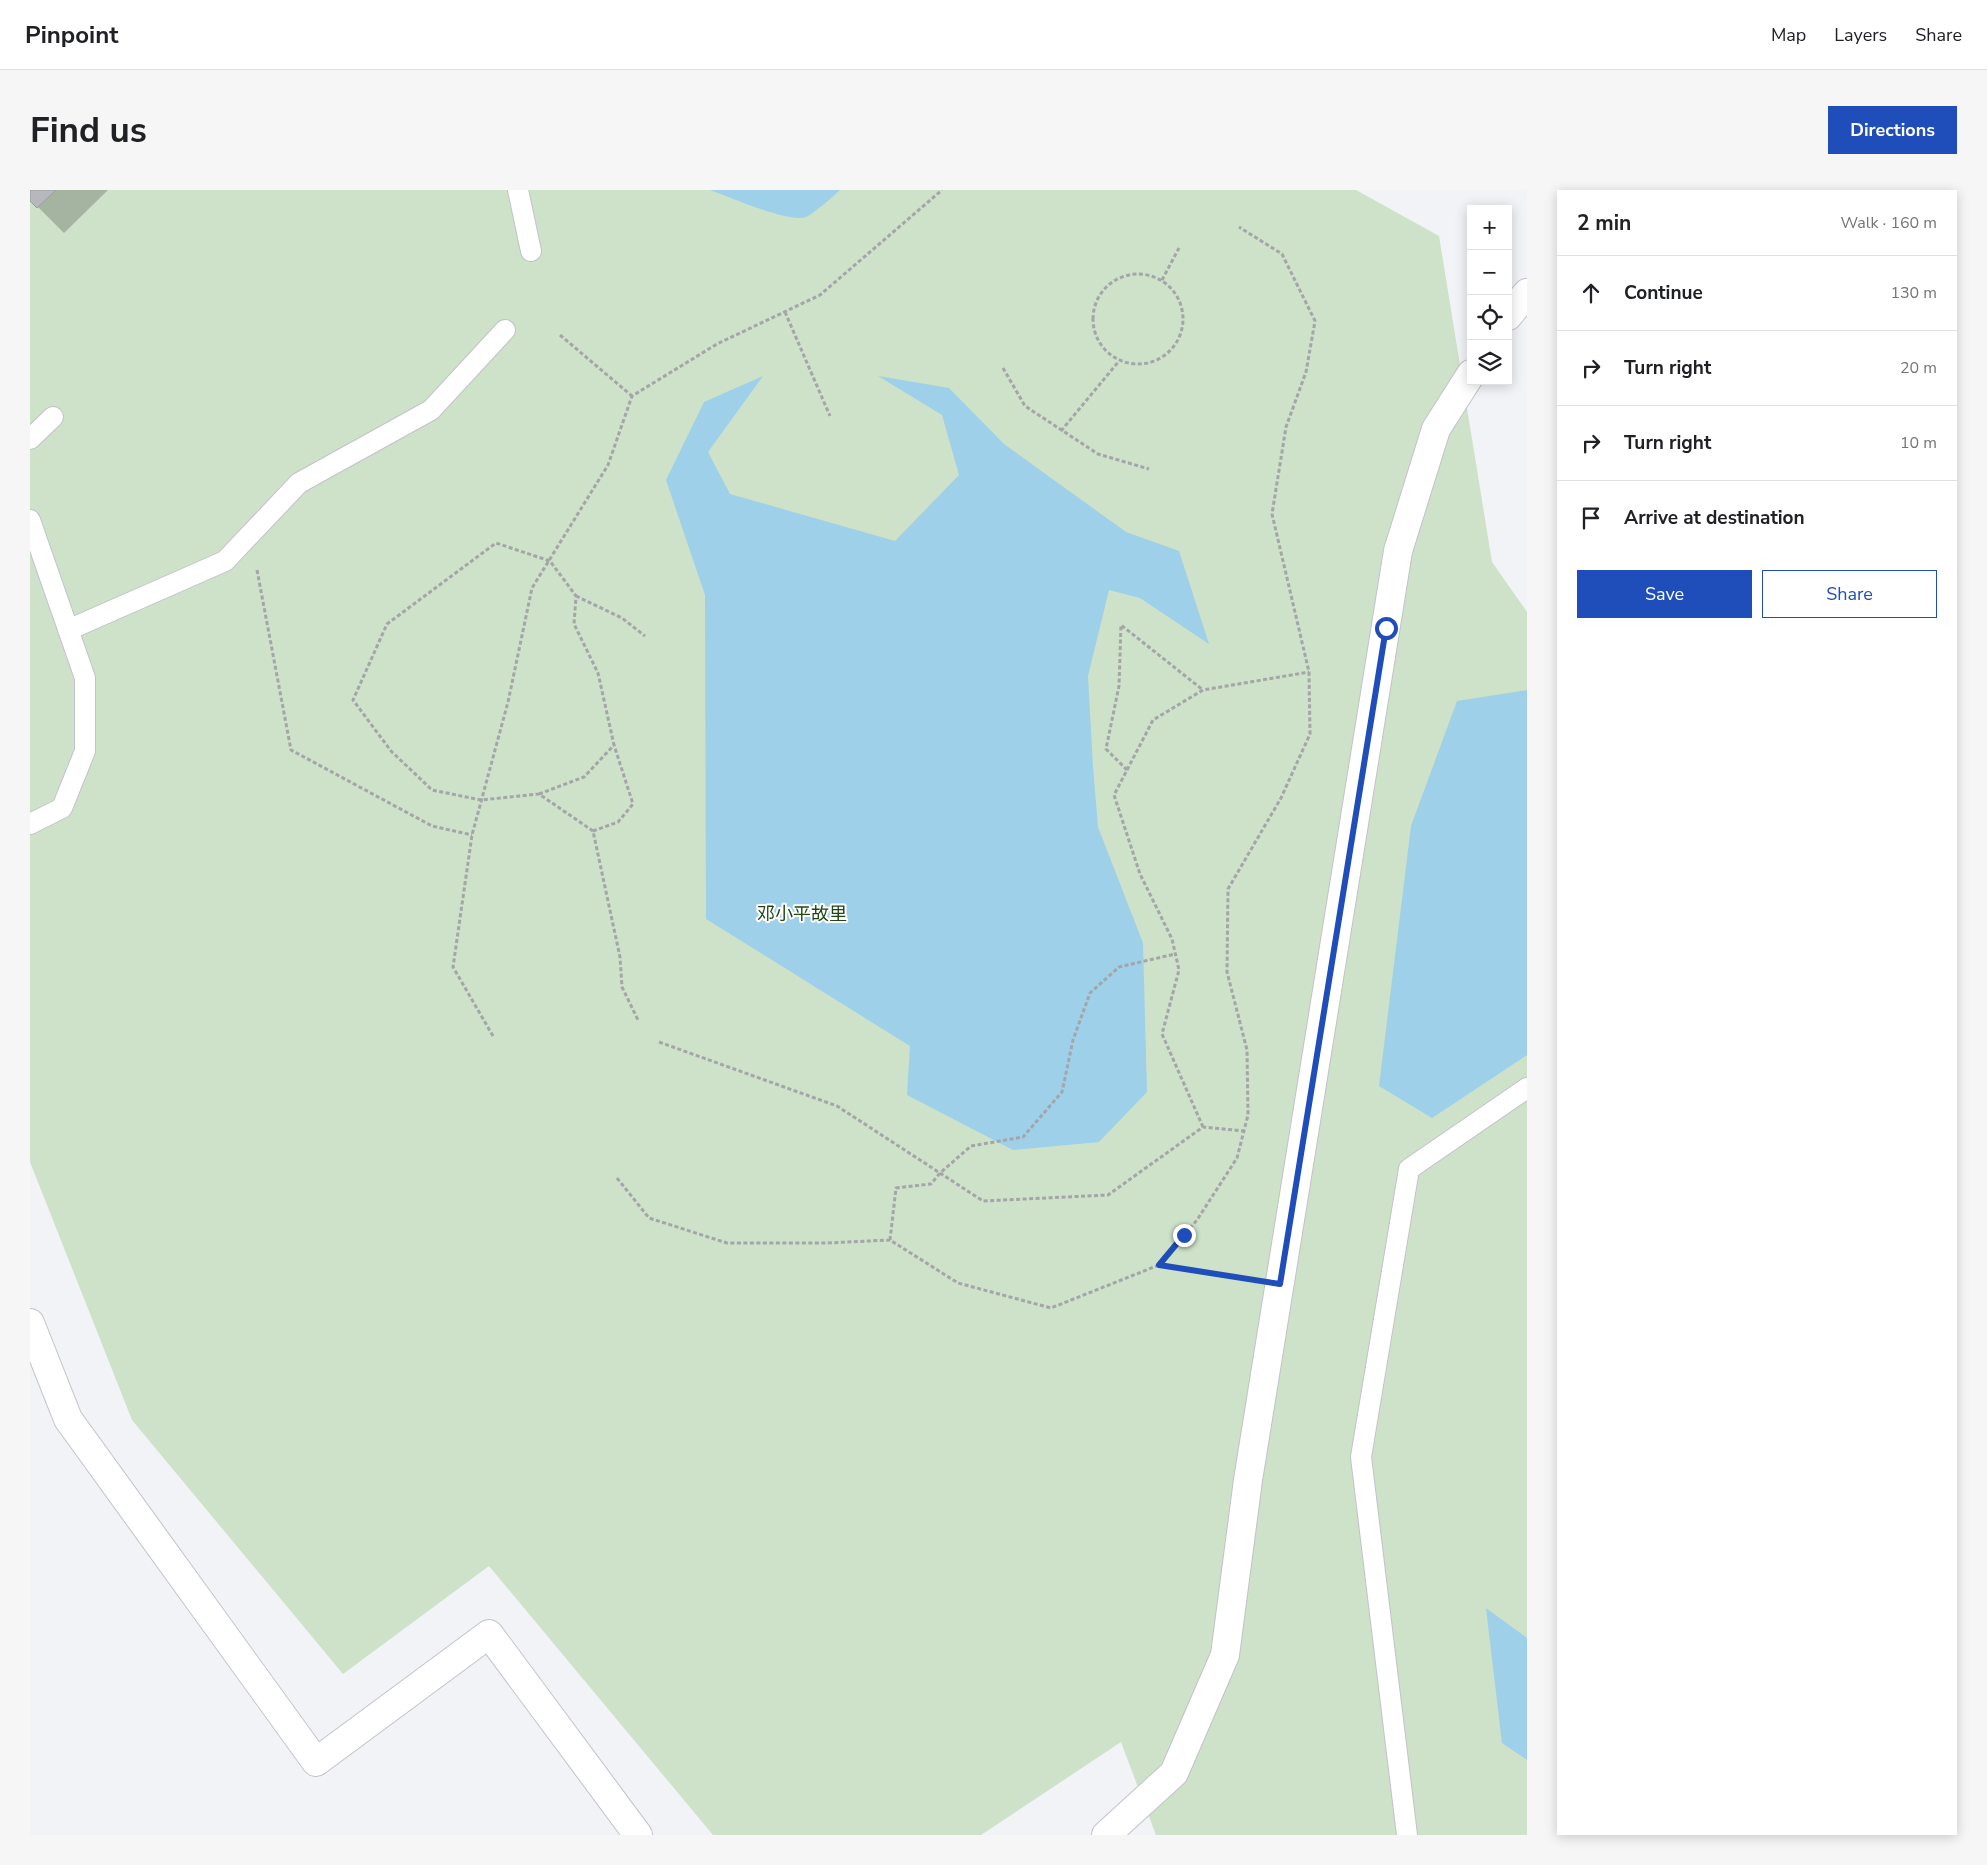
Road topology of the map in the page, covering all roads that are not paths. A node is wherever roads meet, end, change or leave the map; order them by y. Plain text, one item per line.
1 (518, 190) edge
2 (531, 251) dead end
3 (1527, 293) edge
4 (1512, 311) edge
5 (505, 330) dead end
6 (1467, 380) edge
7 (52, 417) dead end
8 (30, 439) edge
9 (30, 520) edge
10 (68, 630) junction
11 (30, 824) edge
12 (1527, 1088) edge
13 (30, 1323) edge
14 (638, 1835) edge
15 (1106, 1835) edge
16 (1407, 1835) edge

1 - 2 lane
3 - 4 street
5 - 10 lane
6 - 15 street
7 - 8 lane
9 - 10 lane
10 - 11 lane
12 - 16 lane
13 - 14 street

